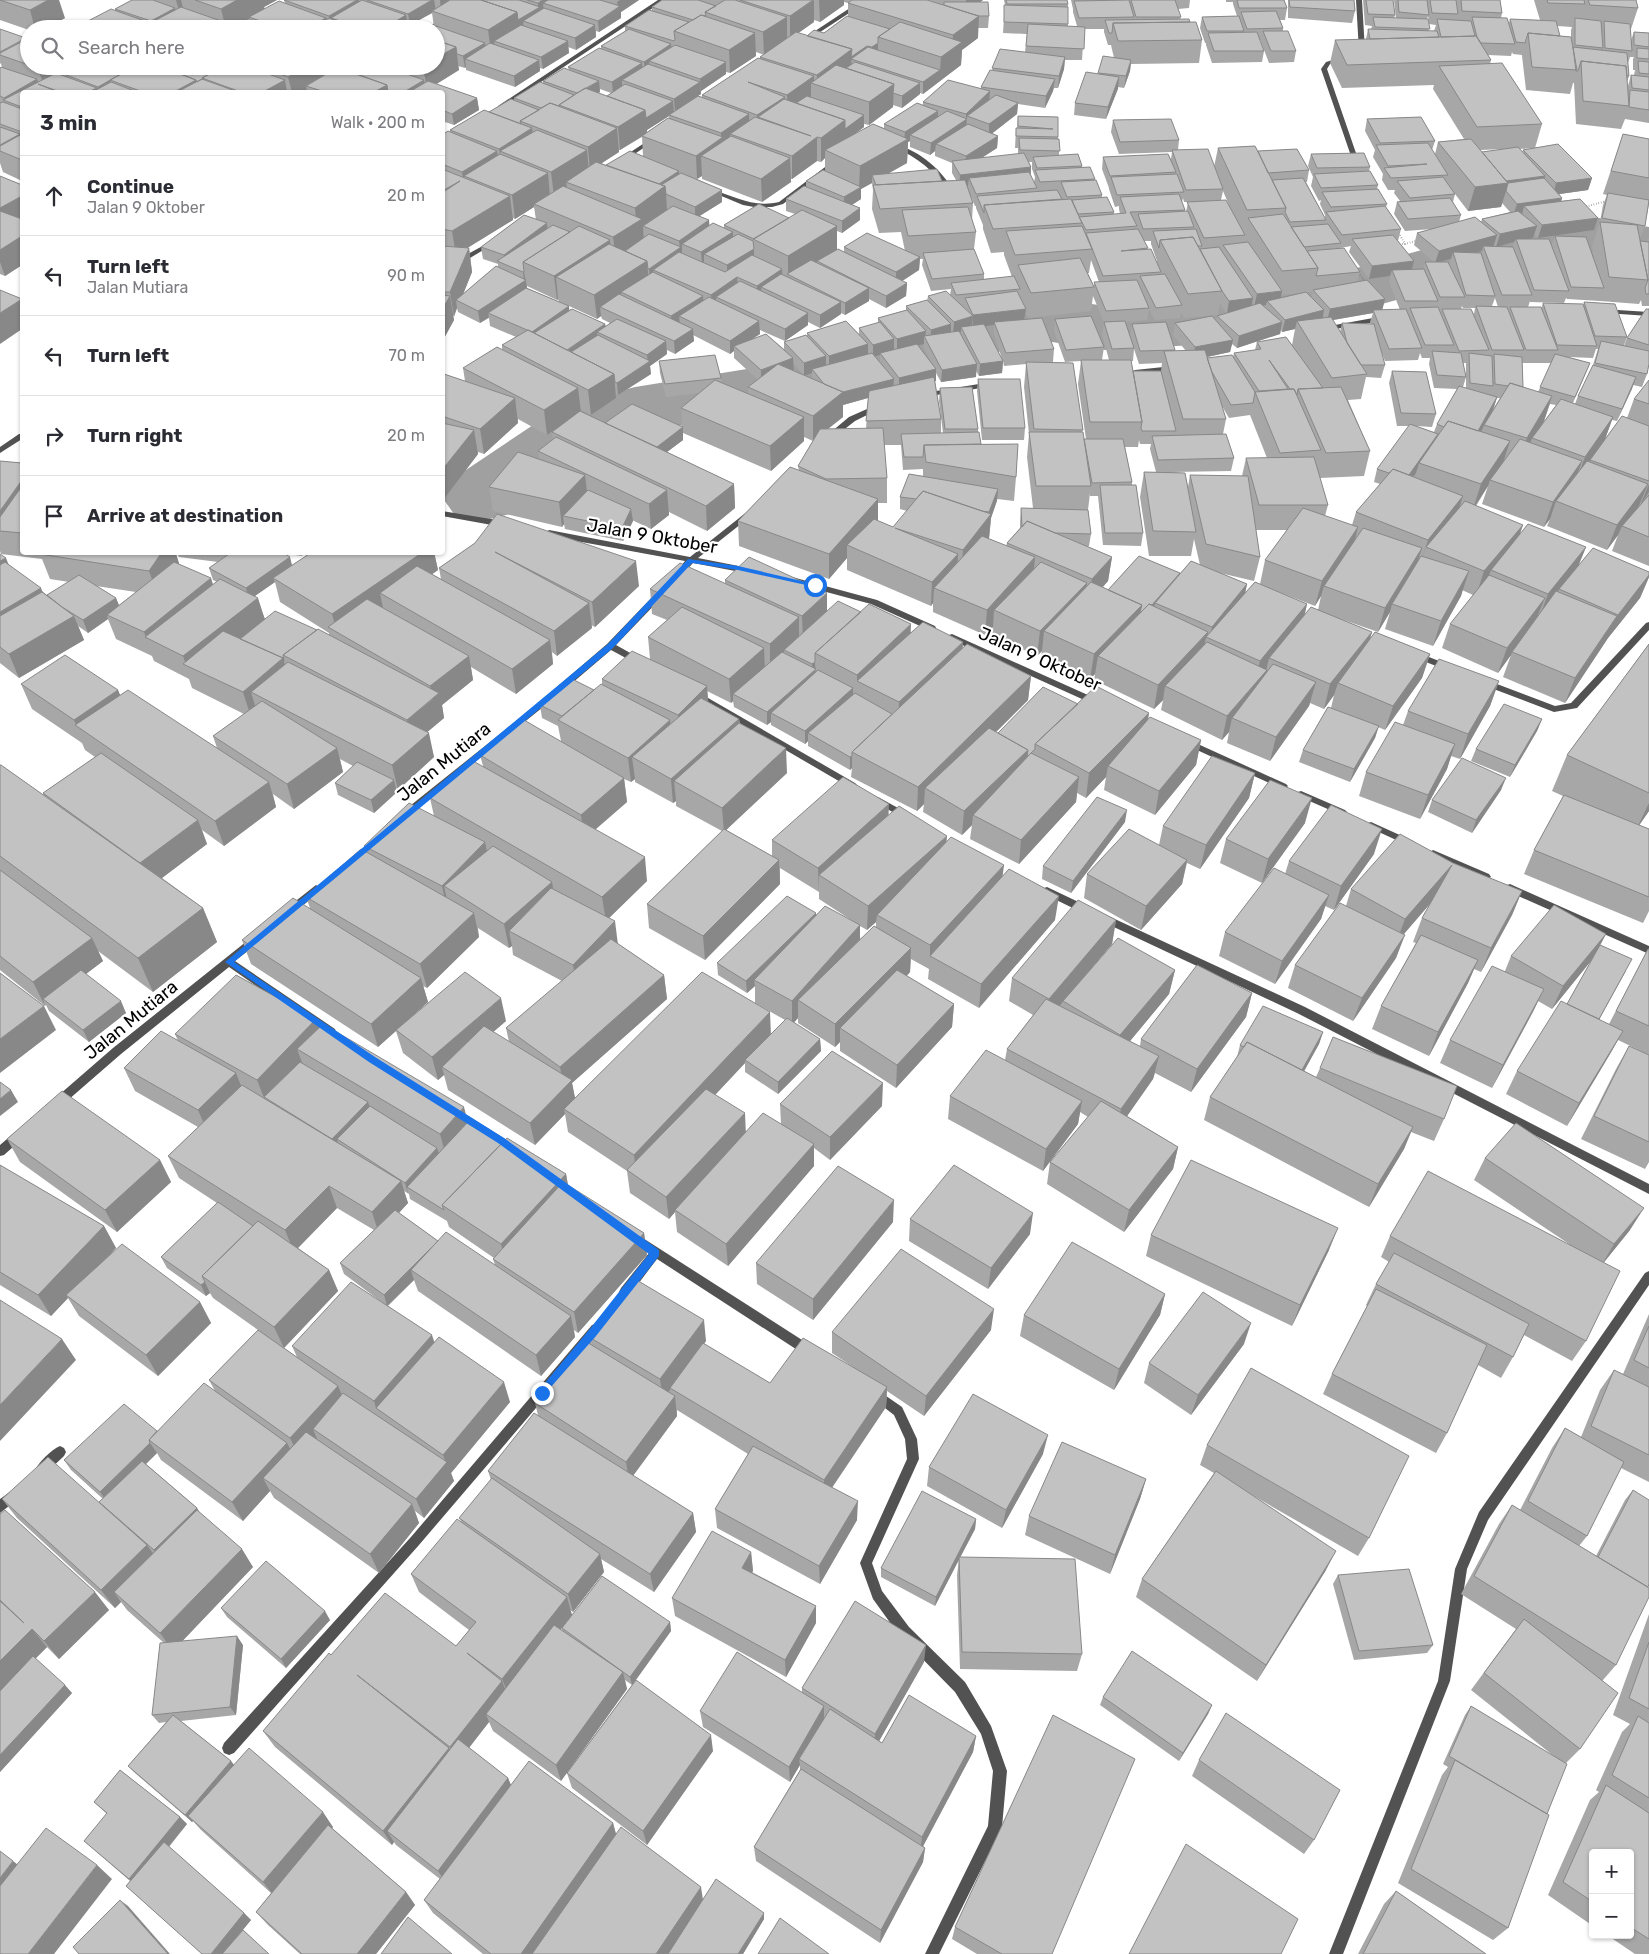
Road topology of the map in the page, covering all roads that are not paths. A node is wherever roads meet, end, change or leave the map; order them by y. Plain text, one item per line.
1 (662, 0) edge
2 (866, 0) edge
3 (1359, 0) edge
4 (454, 14) edge
5 (444, 20) edge
6 (803, 40) edge
7 (1356, 57) edge
8 (1347, 58) edge
9 (494, 110) edge
10 (658, 136) edge
11 (890, 145) edge
12 (844, 155) edge
13 (1354, 156) edge
14 (625, 158) junction
15 (634, 161) edge
16 (618, 162) edge
17 (707, 189) edge
18 (955, 197) edge
19 (502, 237) edge
20 (445, 260) edge
21 (1592, 312) edge
22 (1649, 314) edge
23 (1392, 317) edge
24 (1318, 331) edge
25 (1186, 367) edge
26 (1129, 372) edge
27 (996, 383) edge
28 (919, 396) edge
29 (886, 404) edge
30 (20, 437) edge
31 (821, 445) edge
32 (0, 451) edge
33 (755, 509) edge
34 (445, 514) edge
35 (509, 526) edge
36 (538, 531) edge
37 (690, 561) junction
38 (757, 572) edge
39 (786, 579) edge
40 (1649, 624) edge
41 (610, 646) junction
42 (1405, 651) edge
43 (644, 665) edge
44 (1459, 672) edge
45 (1478, 680) edge
46 (686, 688) edge
47 (1102, 704) edge
48 (1184, 741) edge
49 (1348, 815) edge
50 (1357, 819) edge
51 (398, 820) edge
52 (914, 821) edge
53 (1494, 880) edge
54 (324, 882) edge
55 (1503, 885) edge
56 (1038, 886) edge
57 (280, 919) edge
58 (266, 931) edge
59 (1649, 950) edge
60 (229, 962) junction
61 (340, 1038) edge
62 (444, 1105) edge
63 (51, 1108) edge
64 (29, 1126) edge
65 (0, 1152) edge
66 (524, 1157) edge
67 (1649, 1189) edge
68 (624, 1231) edge
69 (655, 1253) junction
70 (1649, 1276) edge
71 (615, 1304) edge
72 (604, 1319) edge
73 (823, 1360) edge
74 (865, 1387) edge
75 (60, 1452) dead end
76 (33, 1477) edge
77 (20, 1489) edge
78 (0, 1508) edge
79 (229, 1748) dead end
80 (932, 1954) edge
81 (1336, 1954) edge

1 - 9 street
2 - 6 street
3 - 7 street
4 - 5 street
8 - 13 street
10 - 14 street
11 - 18 street
12 - 17 street
14 - 15 street
14 - 16 street
19 - 20 street
21 - 22 street
23 - 24 street
25 - 26 street
27 - 28 street
29 - 31 street
30 - 32 street
33 - 37 street, Jalan Mutiara
34 - 35 street
36 - 37 street, Jalan 9 Oktober
37 - 38 street, Jalan 9 Oktober
37 - 41 street, Jalan Mutiara
39 - 47 street, Jalan 9 Oktober
40 - 45 street
41 - 43 street
41 - 51 street, Jalan Mutiara
42 - 44 street
46 - 52 street
48 - 49 street
50 - 53 street
54 - 57 street
55 - 59 street
56 - 67 street
58 - 60 street, Jalan Mutiara
60 - 61 street
60 - 63 street, Jalan Mutiara
62 - 66 street
64 - 65 street
68 - 69 street
69 - 71 street
69 - 73 street
70 - 81 street
72 - 79 street
74 - 80 street
75 - 76 street
77 - 78 street

